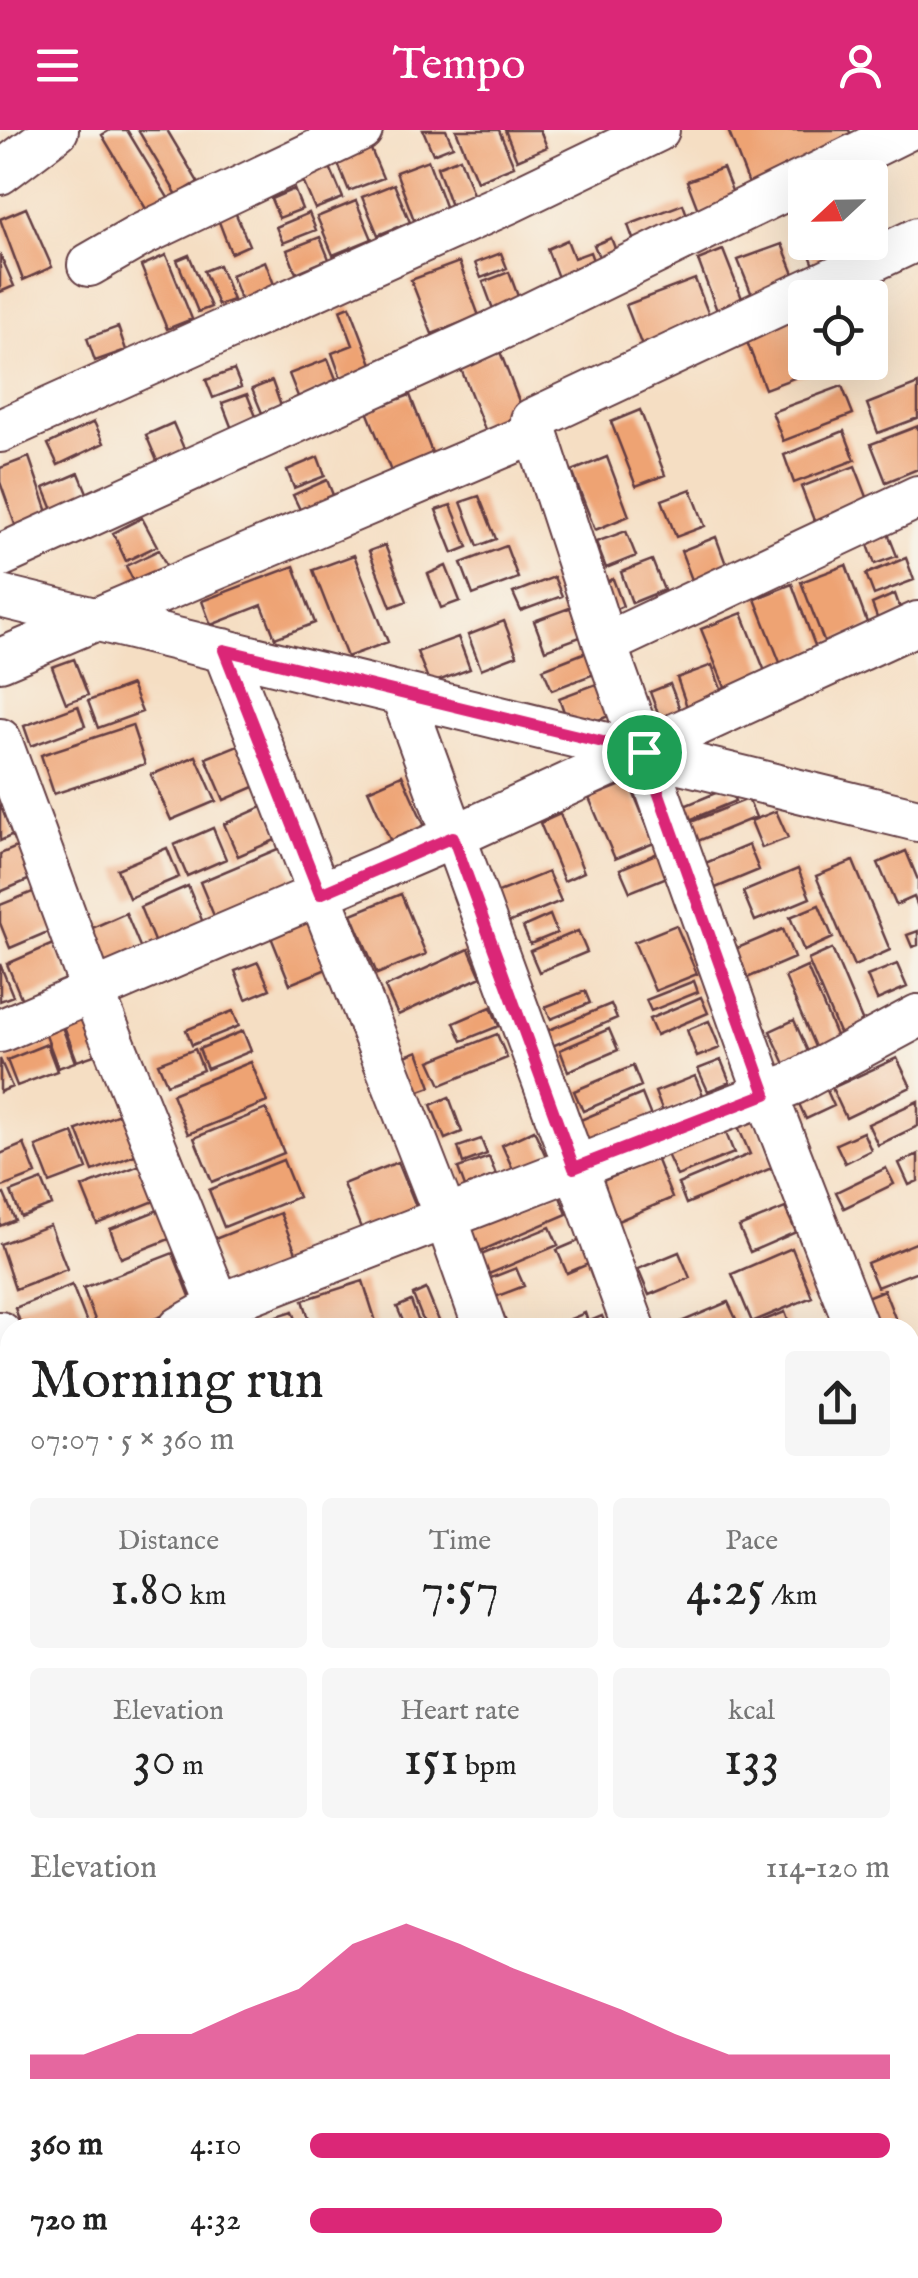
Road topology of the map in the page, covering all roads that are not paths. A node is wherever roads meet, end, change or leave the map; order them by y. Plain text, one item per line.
1 (57, 130) edge
2 (361, 130) edge
3 (658, 130) edge
4 (906, 130) edge
5 (844, 160) edge
6 (0, 172) edge
7 (788, 187) edge
8 (918, 238) edge
9 (89, 265) dead end
10 (0, 431) edge
11 (537, 432) junction
12 (918, 497) edge
13 (0, 556) edge
14 (0, 596) edge
15 (100, 620) junction
16 (918, 623) edge
17 (605, 644) junction
18 (224, 650) junction
19 (0, 660) edge
20 (402, 694) junction
21 (0, 740) edge
22 (644, 752) junction
23 (918, 820) edge
24 (453, 837) junction
25 (320, 894) junction
26 (92, 992) junction
27 (918, 1016) edge
28 (0, 1031) edge
29 (766, 1094) junction
30 (574, 1168) junction
31 (446, 1218) junction
32 (224, 1316) edge
33 (482, 1318) edge
34 (630, 1318) edge
35 (853, 1318) edge

1 - 6 street
2 - 9 street
3 - 10 street
4 - 5 street
7 - 13 street
8 - 11 street
11 - 15 street
11 - 17 street
12 - 17 street
14 - 15 street
15 - 18 street
15 - 19 street
16 - 22 street
17 - 22 street
18 - 20 street
18 - 25 street
20 - 22 street
20 - 24 street
21 - 26 street
22 - 23 street
22 - 24 street
22 - 29 street
24 - 25 street
24 - 30 street
25 - 26 street
25 - 31 street
26 - 28 street
26 - 32 street
27 - 29 street
29 - 30 street
29 - 35 street
30 - 31 street
30 - 34 street
31 - 32 street
31 - 33 street

